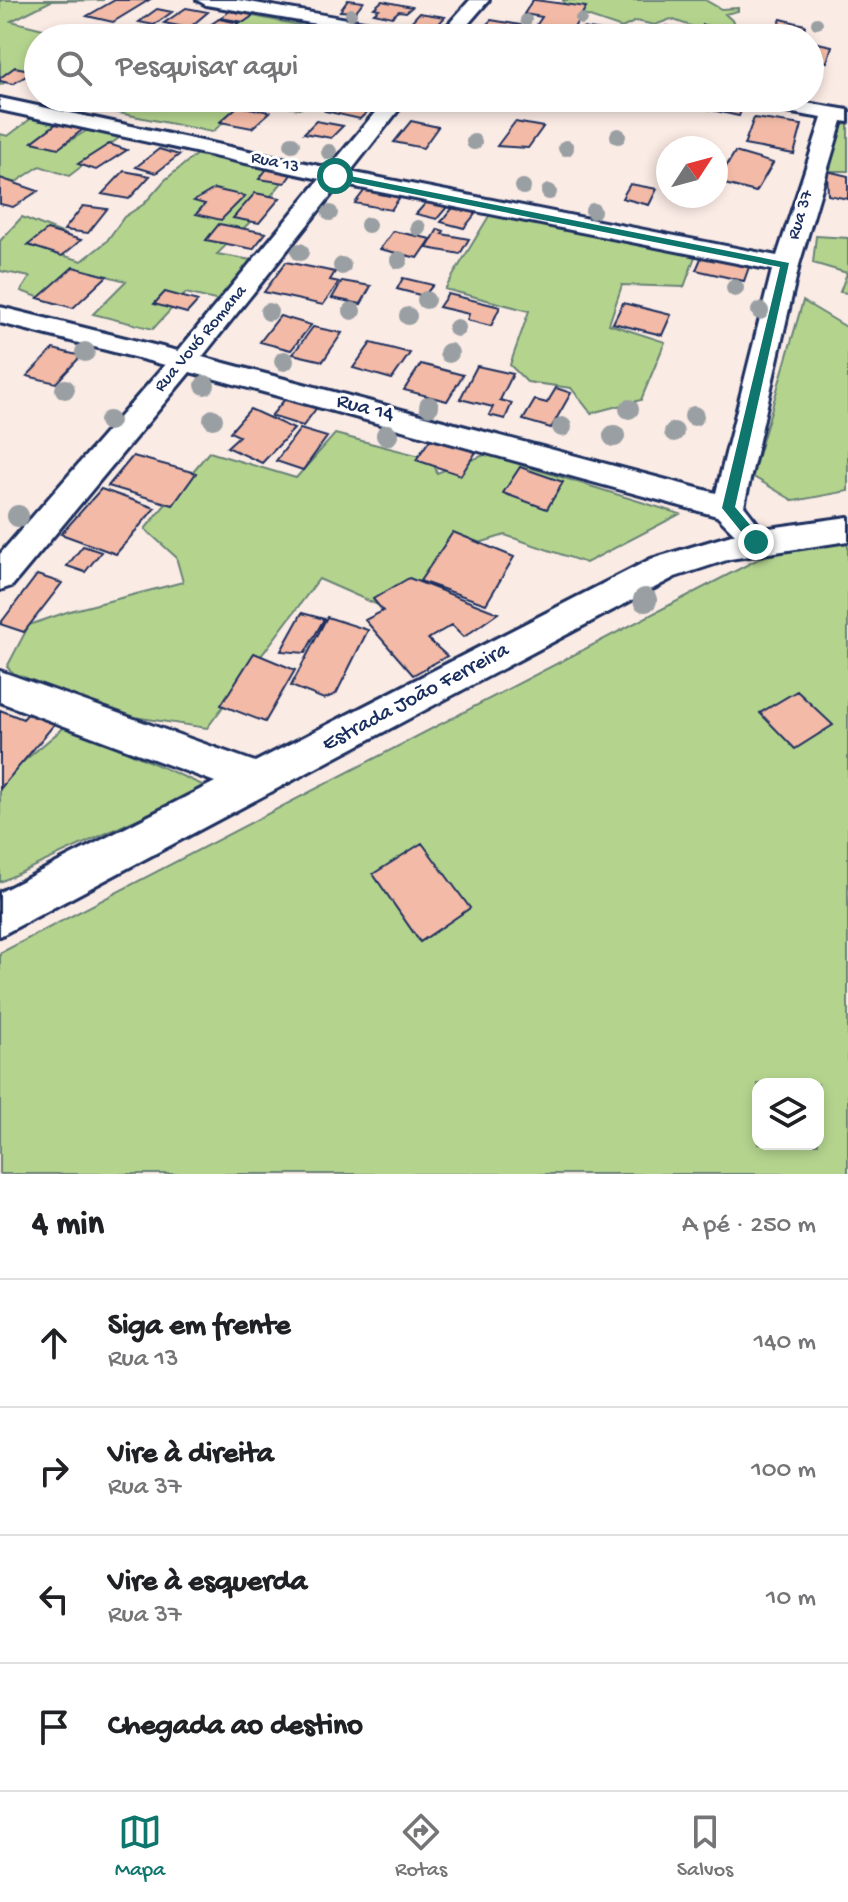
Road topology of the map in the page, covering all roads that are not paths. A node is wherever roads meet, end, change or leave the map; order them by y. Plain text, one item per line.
1 (206, 0) edge
2 (480, 0) edge
3 (349, 24) edge
4 (459, 24) edge
5 (0, 104) edge
6 (24, 109) edge
7 (37, 112) edge
8 (387, 112) edge
9 (840, 115) edge
10 (335, 176) junction
11 (786, 265) junction
12 (0, 315) edge
13 (184, 361) junction
14 (728, 508) junction
15 (848, 529) edge
16 (756, 542) junction
17 (0, 577) edge
18 (0, 686) edge
19 (259, 781) junction
20 (0, 915) edge

1 - 3 street
2 - 4 street
5 - 6 street, Rua 13
7 - 10 street, Rua 13
8 - 10 street, Rua Vovó Romana
9 - 11 street, Rua 37
10 - 11 street, Rua 13
10 - 13 street, Rua Vovó Romana
11 - 14 street, Rua 37
12 - 13 street, Rua 14
13 - 14 street, Rua 14
13 - 17 street, Rua Vovó Romana
14 - 16 street
15 - 16 street, Estrada João Ferreira
16 - 19 street, Estrada João Ferreira
18 - 19 street
19 - 20 street, Estrada João Ferreira

